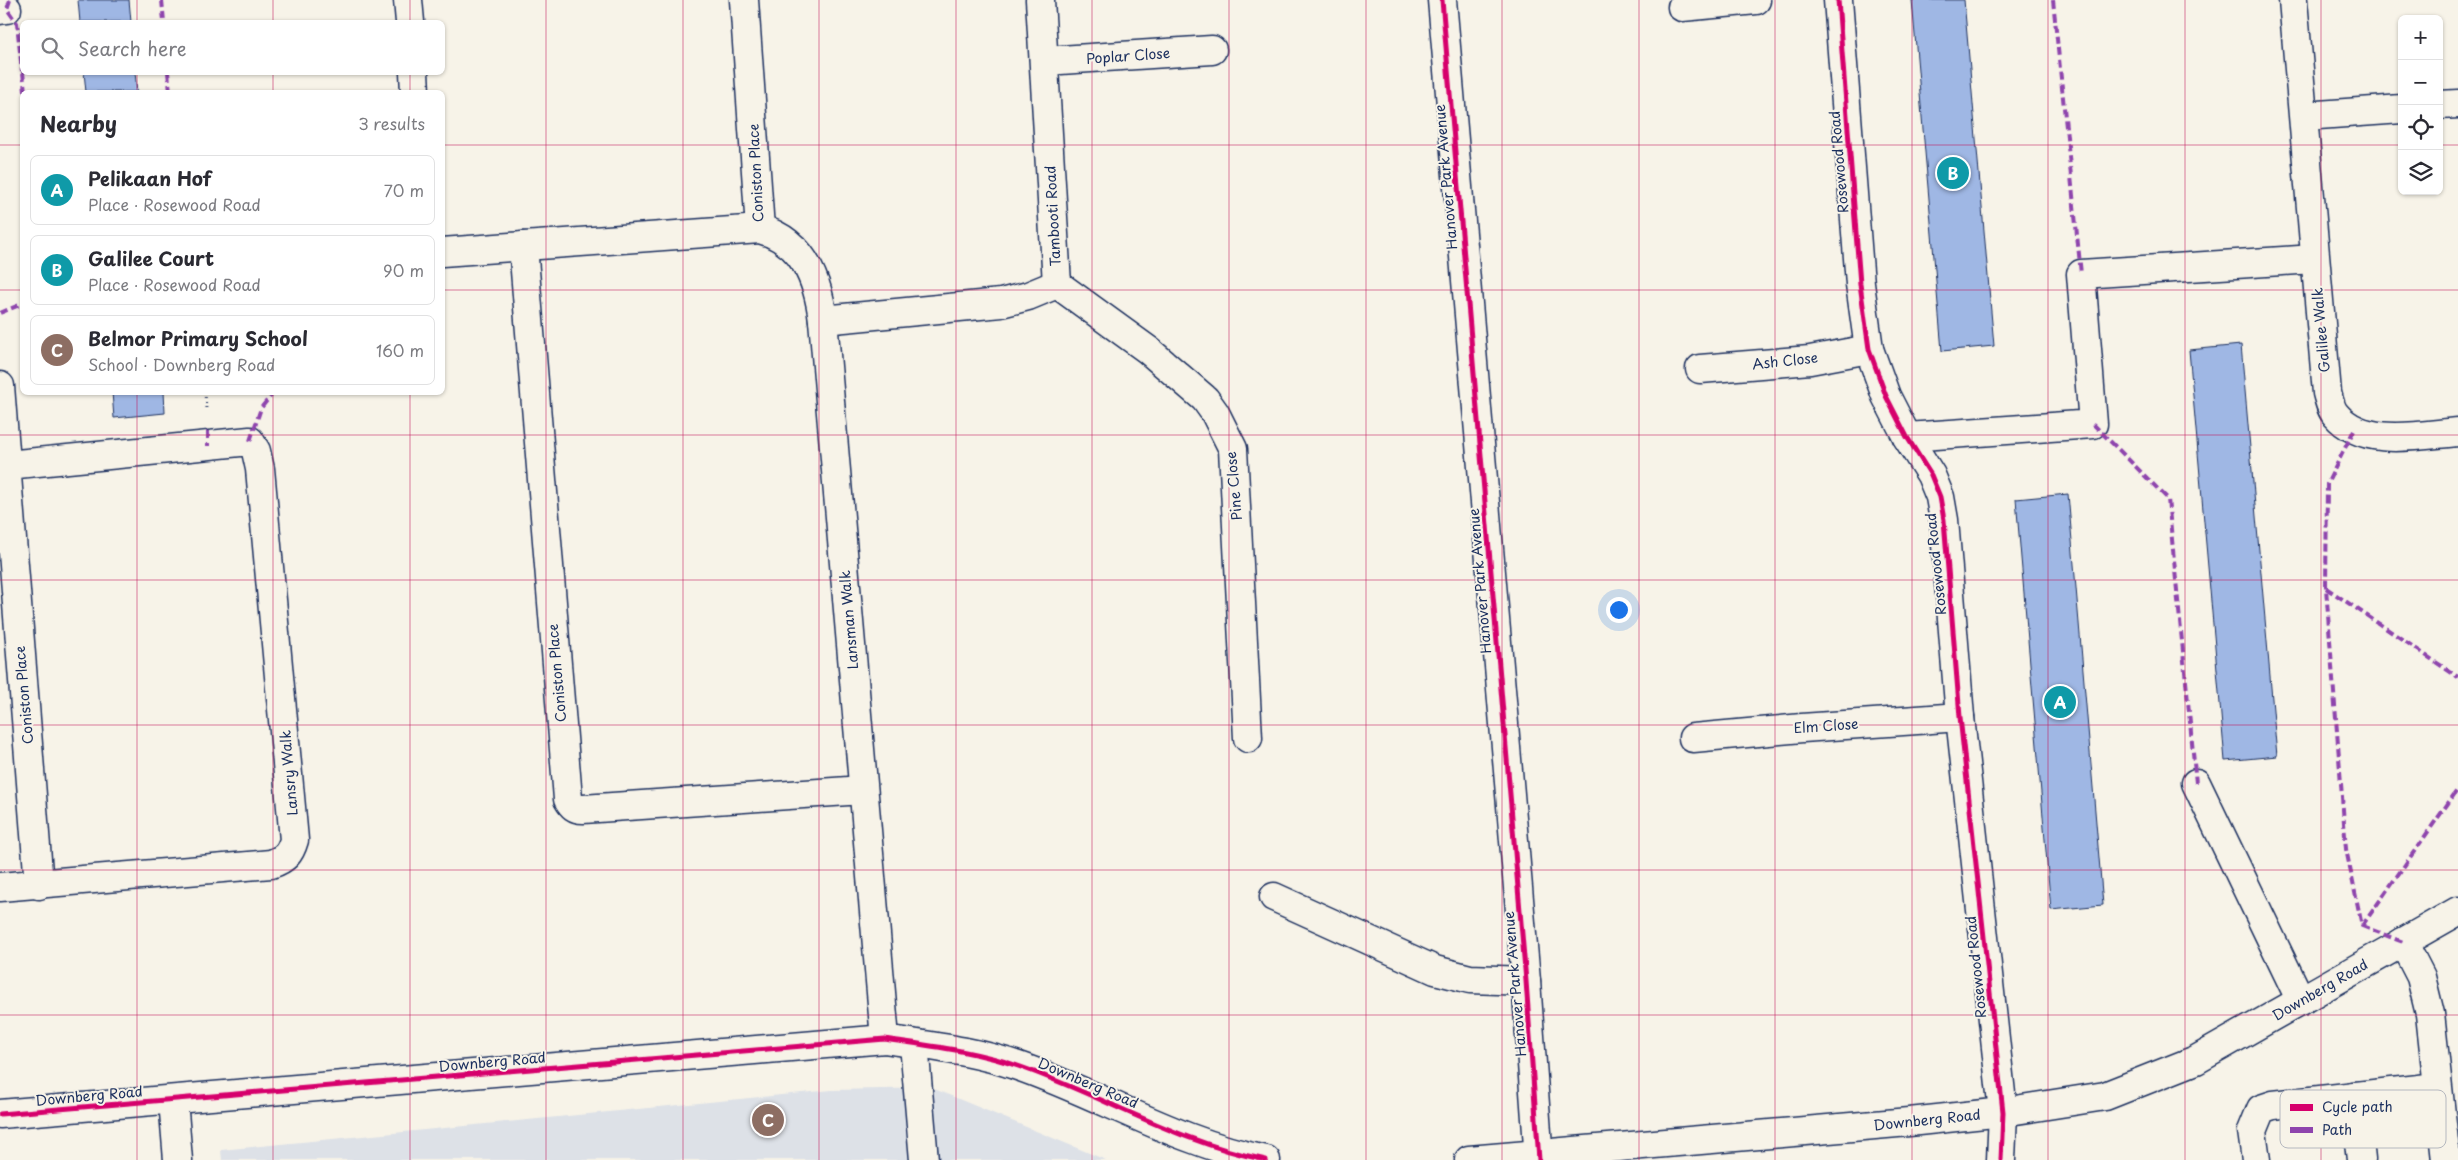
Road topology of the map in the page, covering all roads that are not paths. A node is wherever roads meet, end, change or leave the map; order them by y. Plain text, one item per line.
1 (408, 0) edge
2 (744, 0) edge
3 (1040, 0) edge
4 (1442, 0) edge
5 (1756, 0) edge
6 (1838, 0) edge
7 (2293, 0) edge
8 (1682, 7) dead end
9 (410, 20) edge
10 (1212, 50) dead end
11 (1045, 61) junction
12 (414, 75) edge
13 (415, 90) edge
14 (2458, 104) edge
15 (2443, 105) edge
16 (2398, 109) edge
17 (2304, 116) junction
18 (760, 229) junction
19 (523, 246) junction
20 (445, 252) edge
21 (2314, 259) junction
22 (1057, 284) junction
23 (823, 320) junction
24 (1869, 349) junction
25 (1700, 369) dead end
26 (0, 386) edge
27 (2458, 432) edge
28 (1907, 437) junction
29 (7, 465) junction
30 (1960, 717) junction
31 (1248, 738) dead end
32 (1694, 738) dead end
33 (2196, 783) dead end
34 (864, 790) junction
35 (39, 884) junction
36 (0, 887) edge
37 (1274, 897) dead end
38 (2458, 911) edge
39 (2402, 942) junction
40 (1526, 981) junction
41 (2301, 1001) junction
42 (885, 1039) junction
43 (914, 1044) junction
44 (2437, 1087) junction
45 (2409, 1090) edge
46 (2437, 1090) edge
47 (173, 1100) junction
48 (2280, 1104) edge
49 (2003, 1112) junction
50 (0, 1114) edge
51 (1208, 1153) edge
52 (1539, 1157) edge
53 (178, 1160) edge
54 (924, 1160) edge
55 (1266, 1160) edge
56 (1469, 1160) edge
57 (2001, 1160) edge
58 (2256, 1160) edge

1 - 9 street
2 - 18 street, Coniston Place
3 - 11 street, Tambooti Road
4 - 40 street, Hanover Park Avenue
5 - 8 street
6 - 24 street, Rosewood Road
7 - 17 street, Galilee Walk
10 - 11 street, Poplar Close
11 - 22 street, Tambooti Road
12 - 13 street
14 - 15 street
16 - 17 street
17 - 21 street, Galilee Walk
18 - 19 street, Coniston Place
18 - 23 street, Lansman Walk
19 - 20 street, Coniston Place
19 - 34 street, Coniston Place
21 - 27 street, Galilee Walk
21 - 28 street
22 - 23 street, Tambooti Road
22 - 31 street, Pine Close
23 - 34 street, Lansman Walk
24 - 25 street, Ash Close
24 - 28 street, Rosewood Road
26 - 29 street, Coniston Place
28 - 30 street, Rosewood Road
29 - 35 street, Coniston Place
29 - 35 street, Lansry Walk
30 - 32 street, Elm Close
30 - 49 street, Rosewood Road
33 - 41 street
34 - 42 street, Lansman Walk
35 - 36 street
37 - 40 street
38 - 39 street, Downberg Road
39 - 41 street, Downberg Road
39 - 44 street
40 - 52 street, Hanover Park Avenue
41 - 49 street, Downberg Road
42 - 43 street, Downberg Road
42 - 47 street, Downberg Road
43 - 51 street, Downberg Road
43 - 54 street
44 - 45 street
44 - 46 street
47 - 50 street, Downberg Road
47 - 53 street
48 - 58 street
49 - 52 street, Downberg Road
49 - 57 street, Rosewood Road
51 - 55 street, Downberg Road
52 - 56 street, Downberg Road

